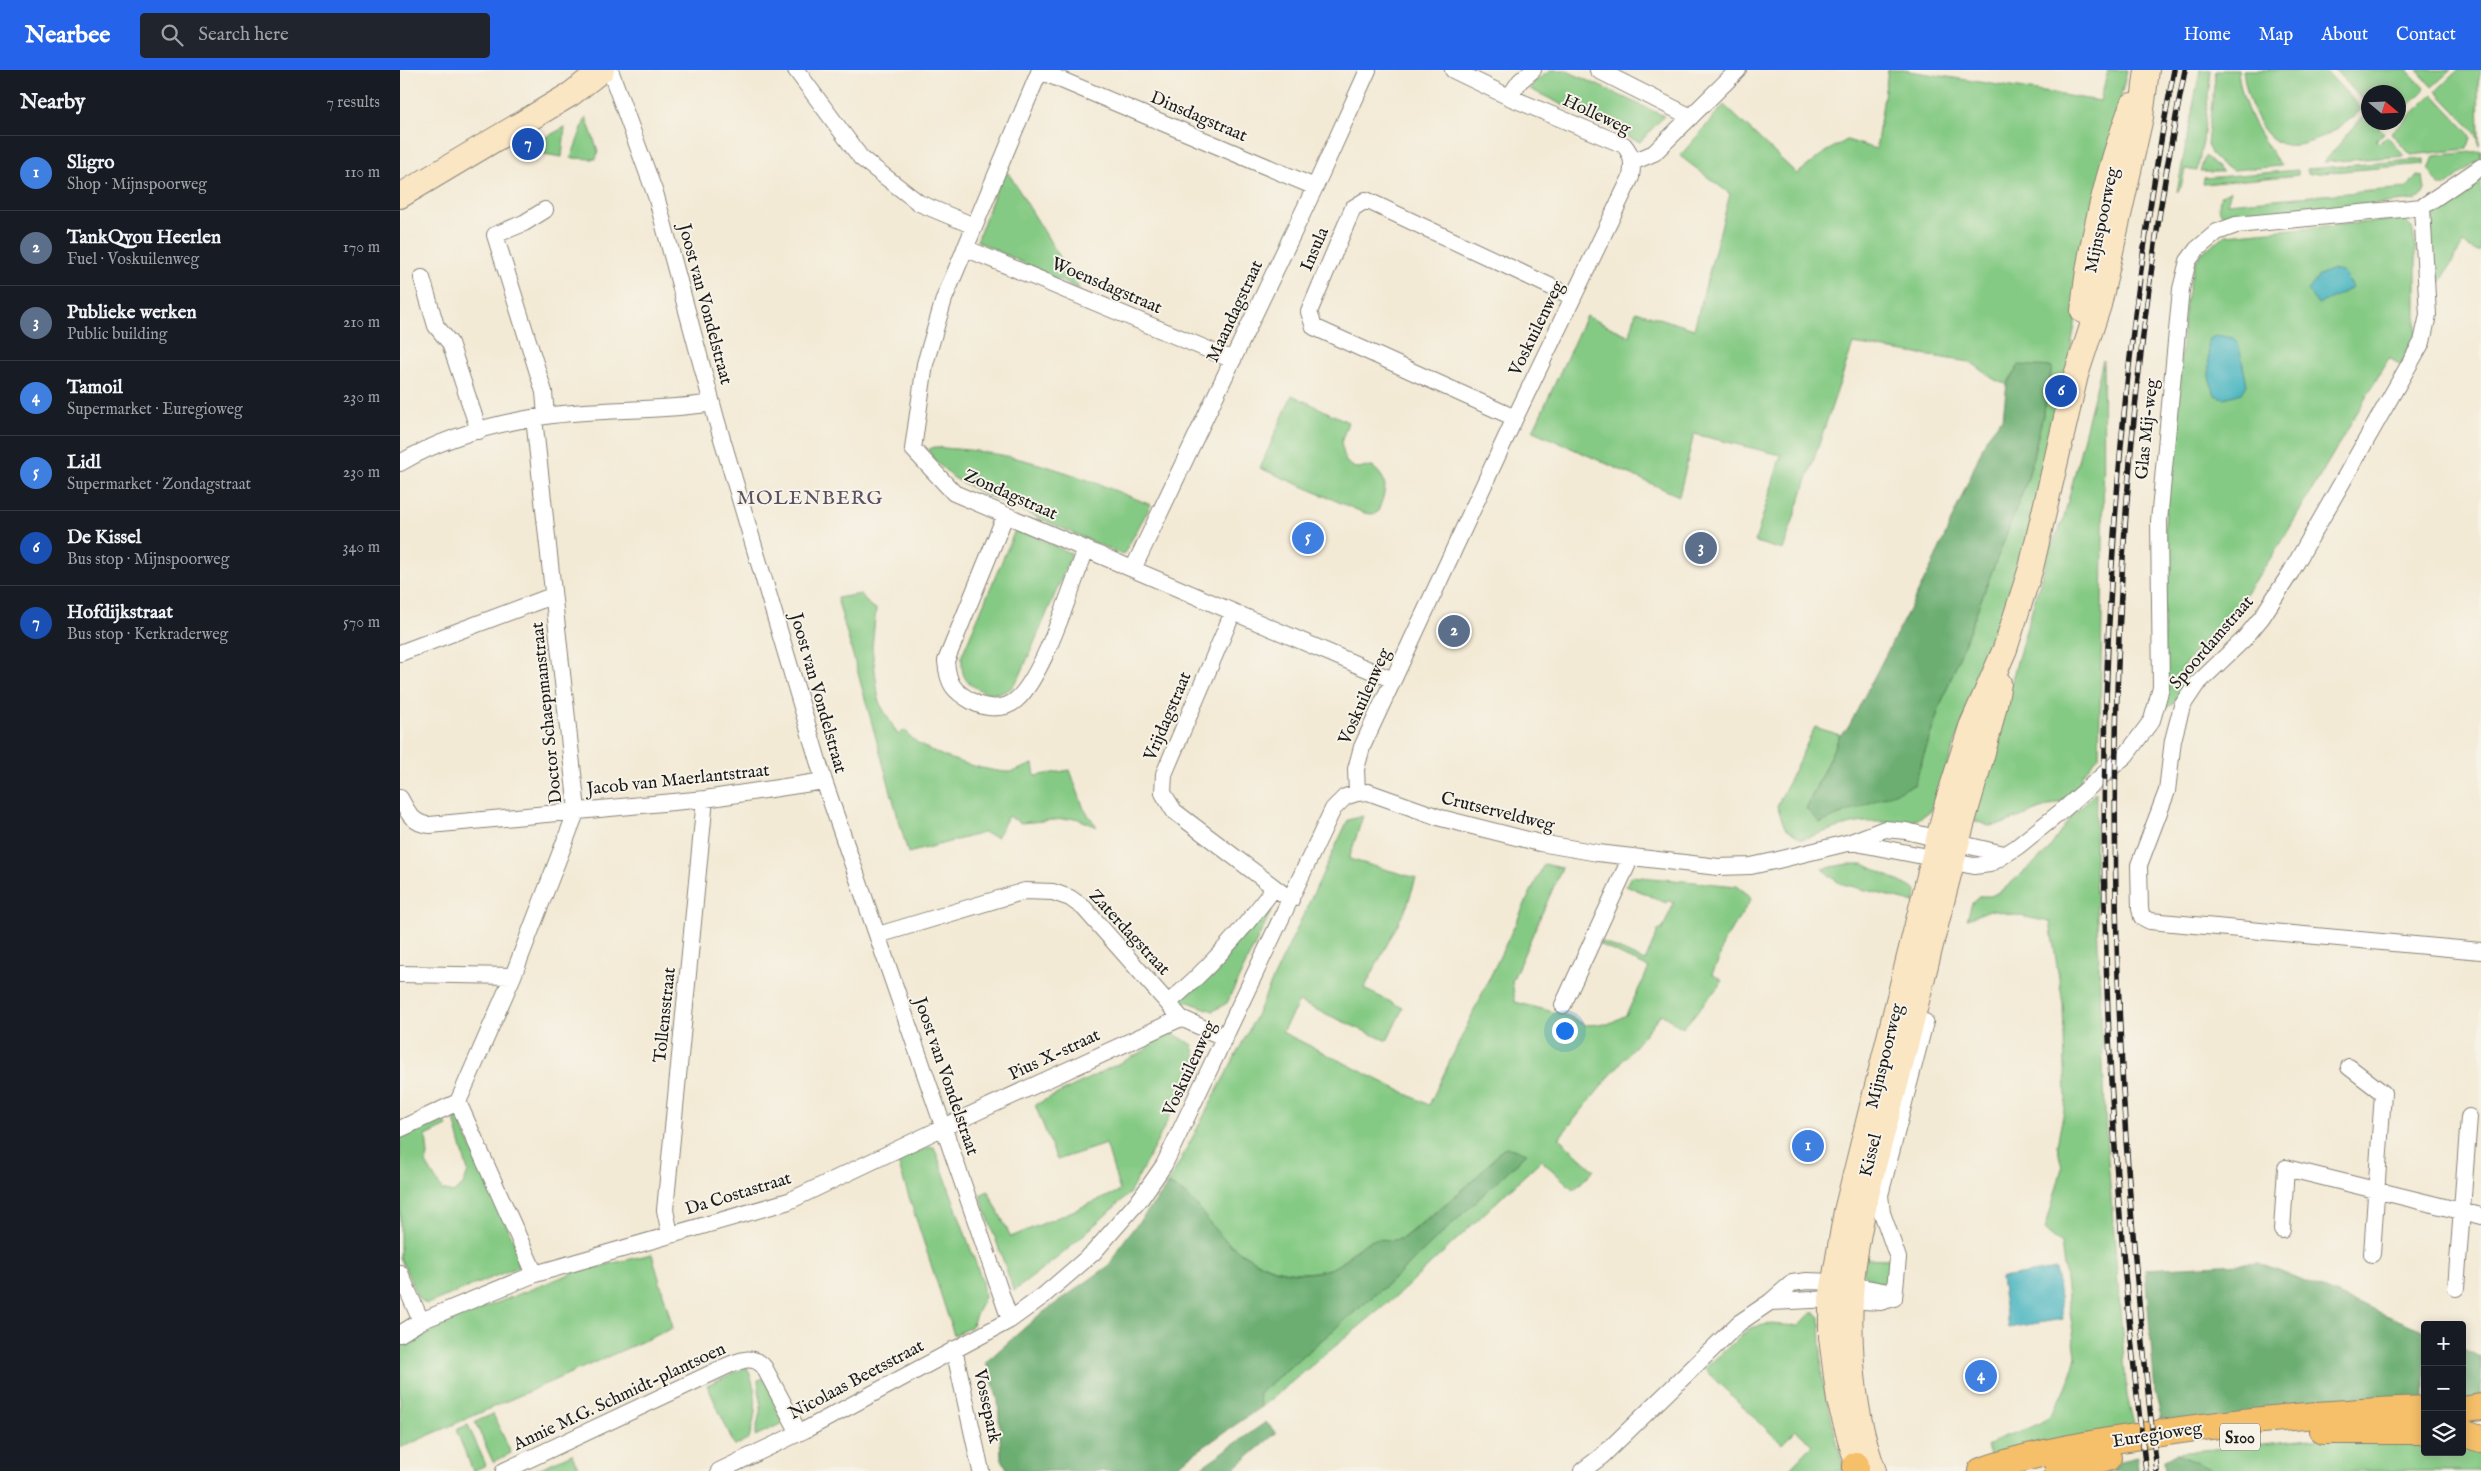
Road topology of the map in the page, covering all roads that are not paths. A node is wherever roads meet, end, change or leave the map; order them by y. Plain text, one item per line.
1 (602, 70) edge
2 (610, 70) edge
3 (796, 70) edge
4 (1040, 70) edge
5 (1368, 70) edge
6 (1453, 70) edge
7 (1533, 70) edge
8 (1598, 70) edge
9 (1738, 70) edge
10 (2146, 70) edge
11 (1509, 97) junction
12 (1691, 117) junction
13 (1633, 162) junction
14 (2481, 167) edge
15 (1315, 187) junction
16 (400, 196) edge
17 (2422, 207) junction
18 (545, 210) dead end
19 (974, 226) junction
20 (965, 248) junction
21 (422, 278) dead end
22 (1574, 296) junction
23 (1233, 360) junction
24 (712, 403) junction
25 (540, 417) junction
26 (1515, 418) junction
27 (479, 431) junction
28 (400, 463) edge
29 (1005, 516) junction
30 (1086, 549) junction
31 (1133, 569) junction
32 (552, 596) junction
33 (1233, 612) junction
34 (400, 653) edge
35 (1393, 680) junction
36 (824, 781) junction
37 (1357, 793) junction
38 (400, 798) edge
39 (705, 799) junction
40 (577, 810) junction
41 (1945, 850) junction
42 (1631, 857) junction
43 (1274, 888) junction
44 (1291, 900) junction
45 (878, 935) junction
46 (2481, 951) edge
47 (400, 974) edge
48 (512, 976) junction
49 (1168, 1003) junction
50 (1563, 1005) dead end
51 (1181, 1018) junction
52 (1925, 1022) dead end
53 (1225, 1038) junction
54 (2349, 1067) dead end
55 (458, 1102) junction
56 (2469, 1117) dead end
57 (944, 1127) junction
58 (400, 1130) edge
59 (2377, 1189) junction
60 (2463, 1211) junction
61 (2481, 1216) edge
62 (2282, 1230) dead end
63 (670, 1234) junction
64 (2372, 1254) dead end
65 (400, 1273) edge
66 (535, 1274) junction
67 (2456, 1288) dead end
68 (1842, 1292) junction
69 (1010, 1320) junction
70 (421, 1321) junction
71 (400, 1334) edge
72 (954, 1349) junction
73 (2481, 1408) edge
74 (2421, 1409) edge
75 (2466, 1410) edge
76 (2481, 1428) edge
77 (2421, 1431) edge
78 (2466, 1431) edge
79 (799, 1433) junction
80 (2466, 1433) edge
81 (2481, 1439) edge
82 (1861, 1469) edge
83 (504, 1471) edge
84 (719, 1471) edge
85 (981, 1471) edge
86 (1582, 1471) edge
87 (1981, 1471) edge
88 (2058, 1471) edge

1 - 16 street
2 - 24 street, Joost van Vondelstraat
3 - 19 street
4 - 15 street, Dinsdagstraat
4 - 19 street, Zondagstraat
5 - 15 street, Maandagstraat
6 - 11 street, Holleweg
7 - 11 street
8 - 12 street
9 - 12 street
10 - 41 street, Mijnspoorweg
11 - 13 street, Holleweg
12 - 13 street
13 - 22 street, Voskuilenweg
14 - 17 street, Glas Mij-weg
15 - 23 street, Maandagstraat
17 - 41 street, Glas Mij-weg
17 - 46 street, Spoordamstraat
18 - 25 street, Doctor Schaepmanstraat
19 - 20 street, Zondagstraat
20 - 23 street, Woensdagstraat
20 - 29 street, Zondagstraat
21 - 27 street
22 - 26 street, Voskuilenweg
22 - 26 street, Insula
23 - 31 street, Maandagstraat
24 - 25 street
24 - 36 street, Joost van Vondelstraat
25 - 27 street
25 - 32 street, Doctor Schaepmanstraat
26 - 35 street, Voskuilenweg
27 - 28 street
29 - 30 street, Zondagstraat
29 - 30 street
30 - 31 street, Zondagstraat
31 - 33 street, Zondagstraat
32 - 34 street
32 - 40 street, Doctor Schaepmanstraat
33 - 35 street, Zondagstraat
33 - 43 street, Vrijdagstraat
35 - 37 street, Voskuilenweg
36 - 39 street, Jacob van Maerlantstraat
36 - 45 street, Joost van Vondelstraat
37 - 42 street, Crutserveldweg
37 - 44 street, Voskuilenweg
38 - 40 street, Jacob van Maerlantstraat
39 - 40 street, Jacob van Maerlantstraat
39 - 63 street, Tollensstraat
40 - 48 street, Doctor Schaepmanstraat
41 - 42 street, Crutserveldweg
41 - 68 street, Mijnspoorweg
42 - 50 street
43 - 44 street, Vrijdagstraat
43 - 49 street
44 - 53 street, Voskuilenweg
45 - 49 street, Zaterdagstraat
45 - 57 street, Joost van Vondelstraat
47 - 48 street
48 - 55 street, Doctor Schaepmanstraat
49 - 51 street, Zaterdagstraat
51 - 53 street, Zaterdagstraat
51 - 57 street, Pius X-straat
52 - 68 street, Kissel
53 - 69 street, Voskuilenweg
54 - 59 street
55 - 58 street
55 - 66 street
56 - 60 street
57 - 63 street, Da Costastraat
57 - 69 street, Joost van Vondelstraat
59 - 60 street
59 - 62 street
59 - 64 street
60 - 61 street
60 - 67 street
63 - 66 street, Da Costastraat
65 - 70 street
66 - 70 street, Da Costastraat
68 - 82 street, Mijnspoorweg
68 - 86 street, Kissel
69 - 72 street, Nicolaas Beetsstraat
70 - 71 street, Da Costastraat
72 - 79 street, Nicolaas Beetsstraat
72 - 85 street, Vossepark
73 - 75 main road
74 - 87 main road, Euregioweg / S100
76 - 78 main road
77 - 88 main road, Euregioweg / S100
79 - 83 street, Annie M.G. Schmidt-plantsoen
79 - 84 street, Nicolaas Beetsstraat
80 - 81 main road

